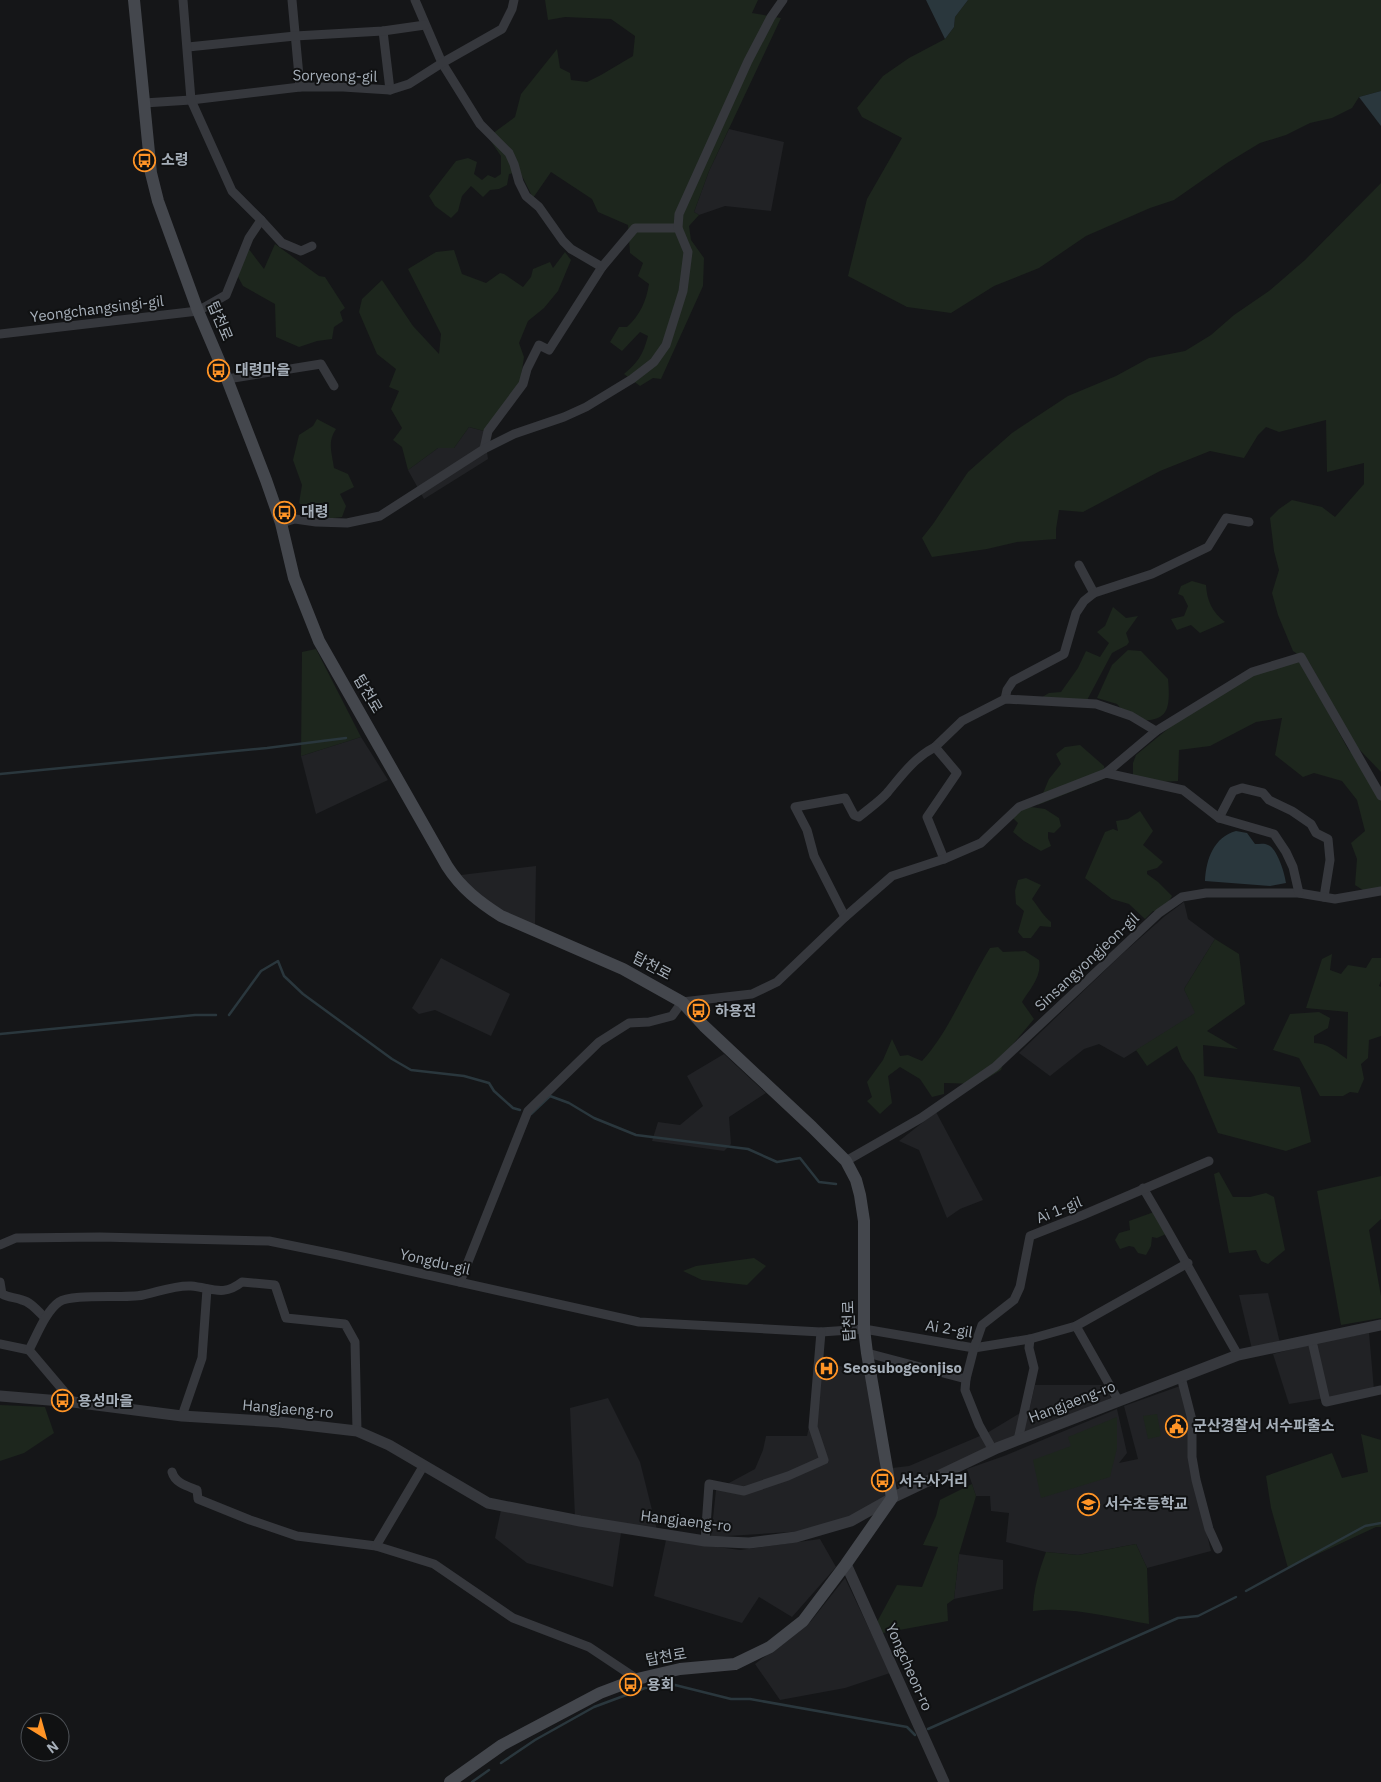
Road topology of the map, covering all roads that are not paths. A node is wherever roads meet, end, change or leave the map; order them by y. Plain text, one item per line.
1 (134, 0) edge
2 (184, 0) edge
3 (292, 0) edge
4 (415, 0) edge
5 (514, 0) edge
6 (783, 0) edge
7 (425, 25) junction
8 (383, 31) junction
9 (296, 36) junction
10 (188, 47) junction
11 (442, 63) junction
12 (300, 87) junction
13 (390, 90) junction
14 (191, 100) junction
15 (144, 103) junction
16 (261, 220) junction
17 (678, 228) junction
18 (312, 246) dead end
19 (602, 267) junction
20 (198, 311) junction
21 (0, 334) edge
22 (227, 379) junction
23 (334, 386) dead end
24 (484, 449) junction
25 (1249, 522) dead end
26 (281, 523) junction
27 (1078, 565) dead end
28 (1094, 593) junction
29 (1005, 699) junction
30 (1156, 731) junction
31 (936, 747) junction
32 (1106, 773) junction
33 (1381, 796) edge
34 (1220, 818) junction
35 (944, 859) junction
36 (1381, 891) edge
37 (1300, 893) junction
38 (1324, 897) junction
39 (845, 917) junction
40 (682, 1002) junction
41 (1209, 1161) dead end
42 (846, 1162) junction
43 (1143, 1188) junction
44 (0, 1245) edge
45 (1188, 1263) junction
46 (0, 1282) edge
47 (460, 1282) junction
48 (207, 1290) junction
49 (45, 1318) junction
50 (1381, 1325) edge
51 (1076, 1326) junction
52 (864, 1329) junction
53 (821, 1332) junction
54 (1030, 1339) junction
55 (1312, 1340) junction
56 (0, 1344) edge
57 (974, 1348) junction
58 (30, 1350) junction
59 (867, 1353) junction
60 (1238, 1355) junction
61 (1181, 1376) junction
62 (966, 1379) junction
63 (1381, 1390) edge
64 (0, 1396) edge
65 (1118, 1400) junction
66 (73, 1402) junction
67 (182, 1416) junction
68 (357, 1431) junction
69 (1018, 1440) junction
70 (993, 1450) junction
71 (424, 1465) junction
72 (172, 1472) dead end
73 (892, 1498) junction
74 (705, 1542) junction
75 (376, 1546) junction
76 (1218, 1549) dead end
77 (846, 1564) junction
78 (637, 1679) junction
79 (450, 1782) edge
80 (944, 1782) edge

1 - 15 main road, 탑천로
2 - 10 street
3 - 9 street
4 - 7 street
5 - 11 street, Soryeong-gil
6 - 17 street
7 - 8 street
7 - 11 street
8 - 9 street
8 - 13 street
9 - 10 street
9 - 12 street
10 - 14 street
11 - 13 street, Soryeong-gil
11 - 19 street
12 - 13 street, Soryeong-gil
12 - 14 street, Soryeong-gil
14 - 15 street, Soryeong-gil
14 - 16 street
15 - 20 main road, 탑천로
16 - 18 street
16 - 20 street
17 - 19 street
17 - 24 street
19 - 24 street
20 - 21 street, Yeongchangsingi-gil
20 - 22 main road, 탑천로
22 - 23 street
22 - 26 main road, 탑천로
24 - 26 street
25 - 28 street
26 - 40 main road, 탑천로
27 - 28 street
28 - 29 street
29 - 30 street
29 - 31 street
30 - 32 street
30 - 33 street
31 - 35 street
31 - 39 street
32 - 34 street
32 - 35 street
34 - 37 street
34 - 38 street
35 - 39 street
36 - 38 street, Sinsangyongjeon-gil
37 - 38 street, Sinsangyongjeon-gil
37 - 42 street, Sinsangyongjeon-gil
39 - 40 street
40 - 42 main road, 탑천로
40 - 47 street
41 - 43 street
42 - 52 main road, 탑천로
43 - 45 street
43 - 57 street, Ai 1-gil
44 - 47 street, Yongdu-gil
45 - 51 street, Ai 2-gil
45 - 60 street
46 - 49 street
47 - 53 street, Yongdu-gil
48 - 49 street
48 - 67 street
48 - 68 street
49 - 58 street
50 - 55 street, Hangjaeng-ro
51 - 54 street, Ai 2-gil
51 - 65 street
52 - 53 street, Yongdu-gil
52 - 57 street, Ai 2-gil
52 - 59 main road, 탑천로
53 - 74 street
54 - 57 street, Ai 2-gil
54 - 69 street
55 - 60 street, Hangjaeng-ro
55 - 63 street
56 - 58 street
57 - 62 street, Ai 1-gil
58 - 66 street
59 - 62 street
59 - 73 main road, 탑천로
60 - 61 street, Hangjaeng-ro
61 - 65 street, Hangjaeng-ro
61 - 76 street
62 - 70 street, Ai 1-gil
64 - 66 street, Hangjaeng-ro
65 - 69 street, Hangjaeng-ro
66 - 67 street, Hangjaeng-ro
67 - 68 street, Hangjaeng-ro
68 - 71 street, Hangjaeng-ro
69 - 70 street, Hangjaeng-ro
70 - 73 street, Hangjaeng-ro
71 - 74 street, Hangjaeng-ro
71 - 75 street
72 - 75 street
73 - 74 street, Hangjaeng-ro
73 - 77 main road, 탑천로
75 - 78 street
77 - 78 main road, 탑천로
77 - 80 street, Yongcheon-ro
78 - 79 main road, 탑천로

